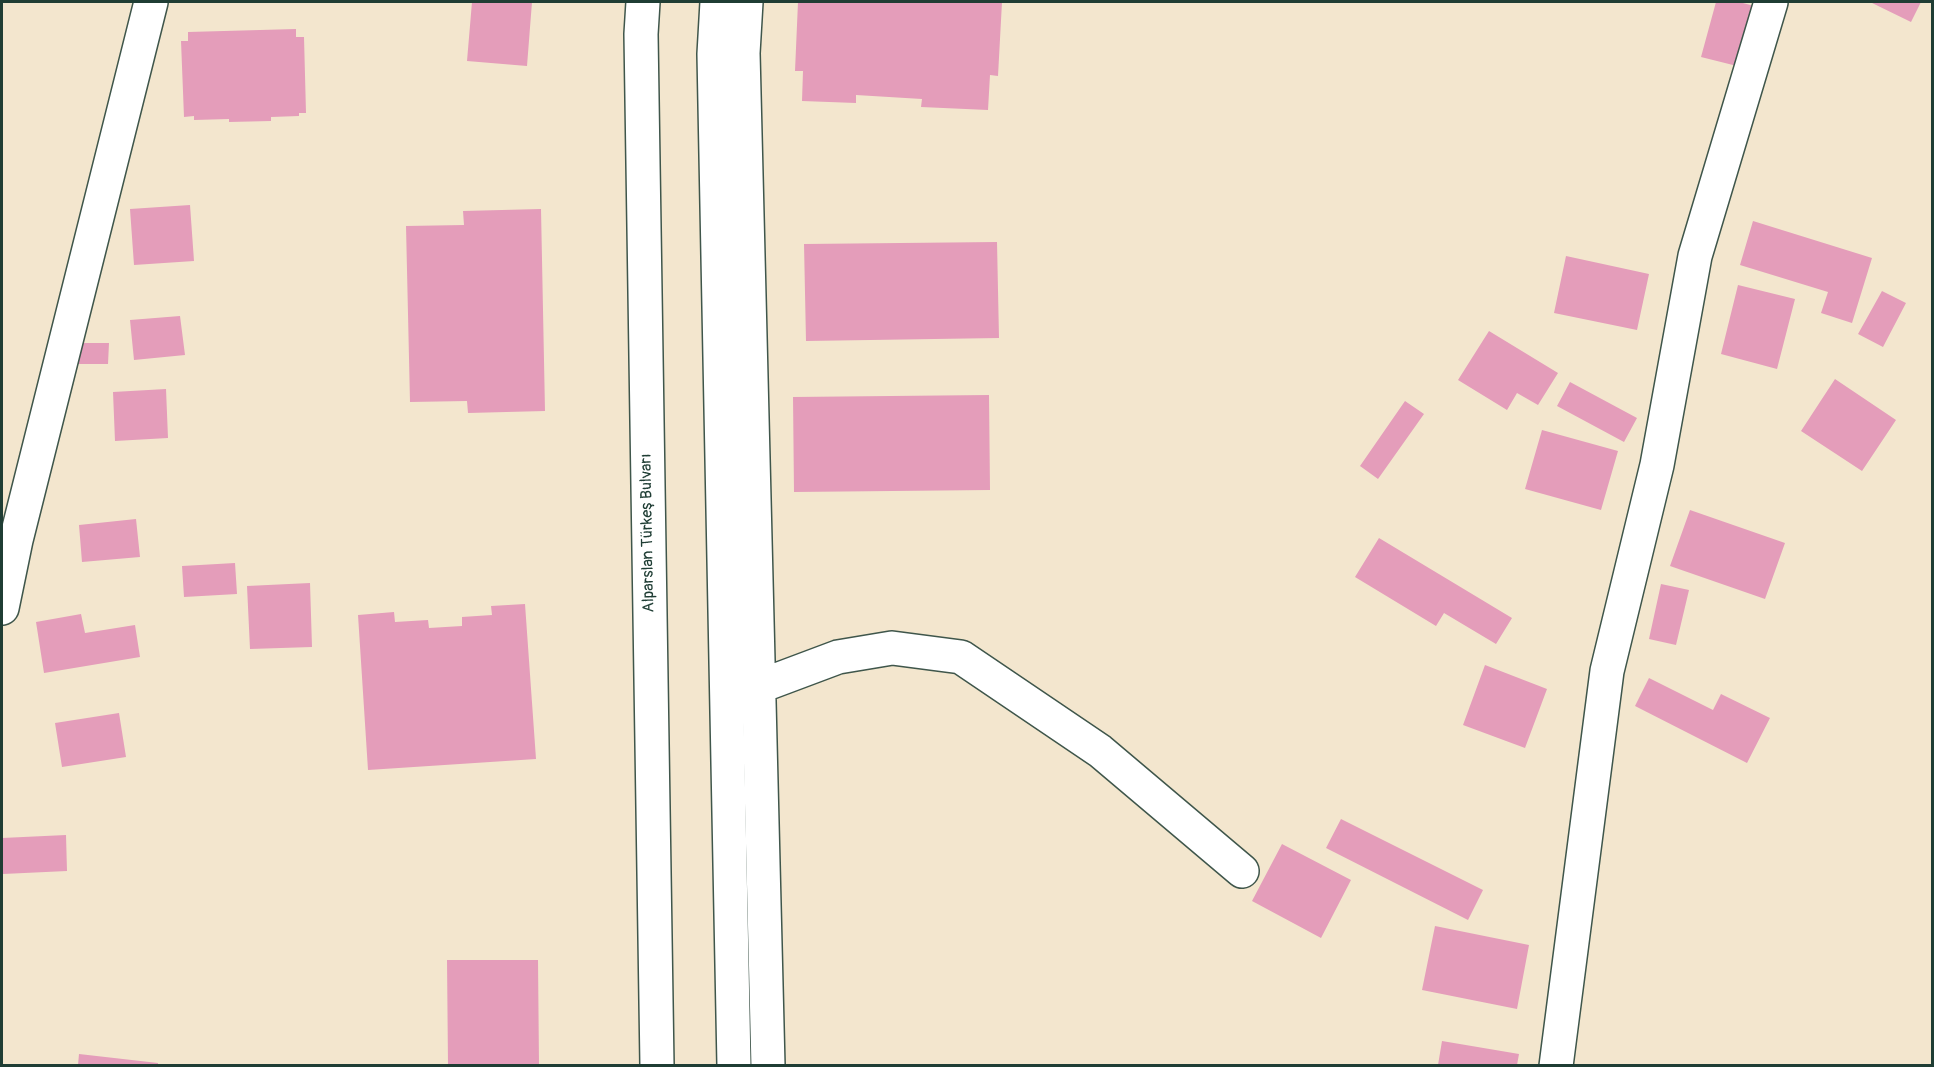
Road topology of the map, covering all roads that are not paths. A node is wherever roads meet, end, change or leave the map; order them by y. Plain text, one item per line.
1 (151, 2) edge
2 (643, 2) edge
3 (717, 2) edge
4 (746, 2) edge
5 (1772, 2) edge
6 (2, 608) edge
7 (758, 687) junction
8 (1242, 871) dead end
9 (657, 1065) edge
10 (734, 1065) edge
11 (768, 1065) edge
12 (1556, 1065) edge

1 - 6 street
2 - 9 street, Alparslan Türkeş Bulvarı
3 - 10 street
4 - 7 street
5 - 12 street
7 - 8 street
7 - 11 street

